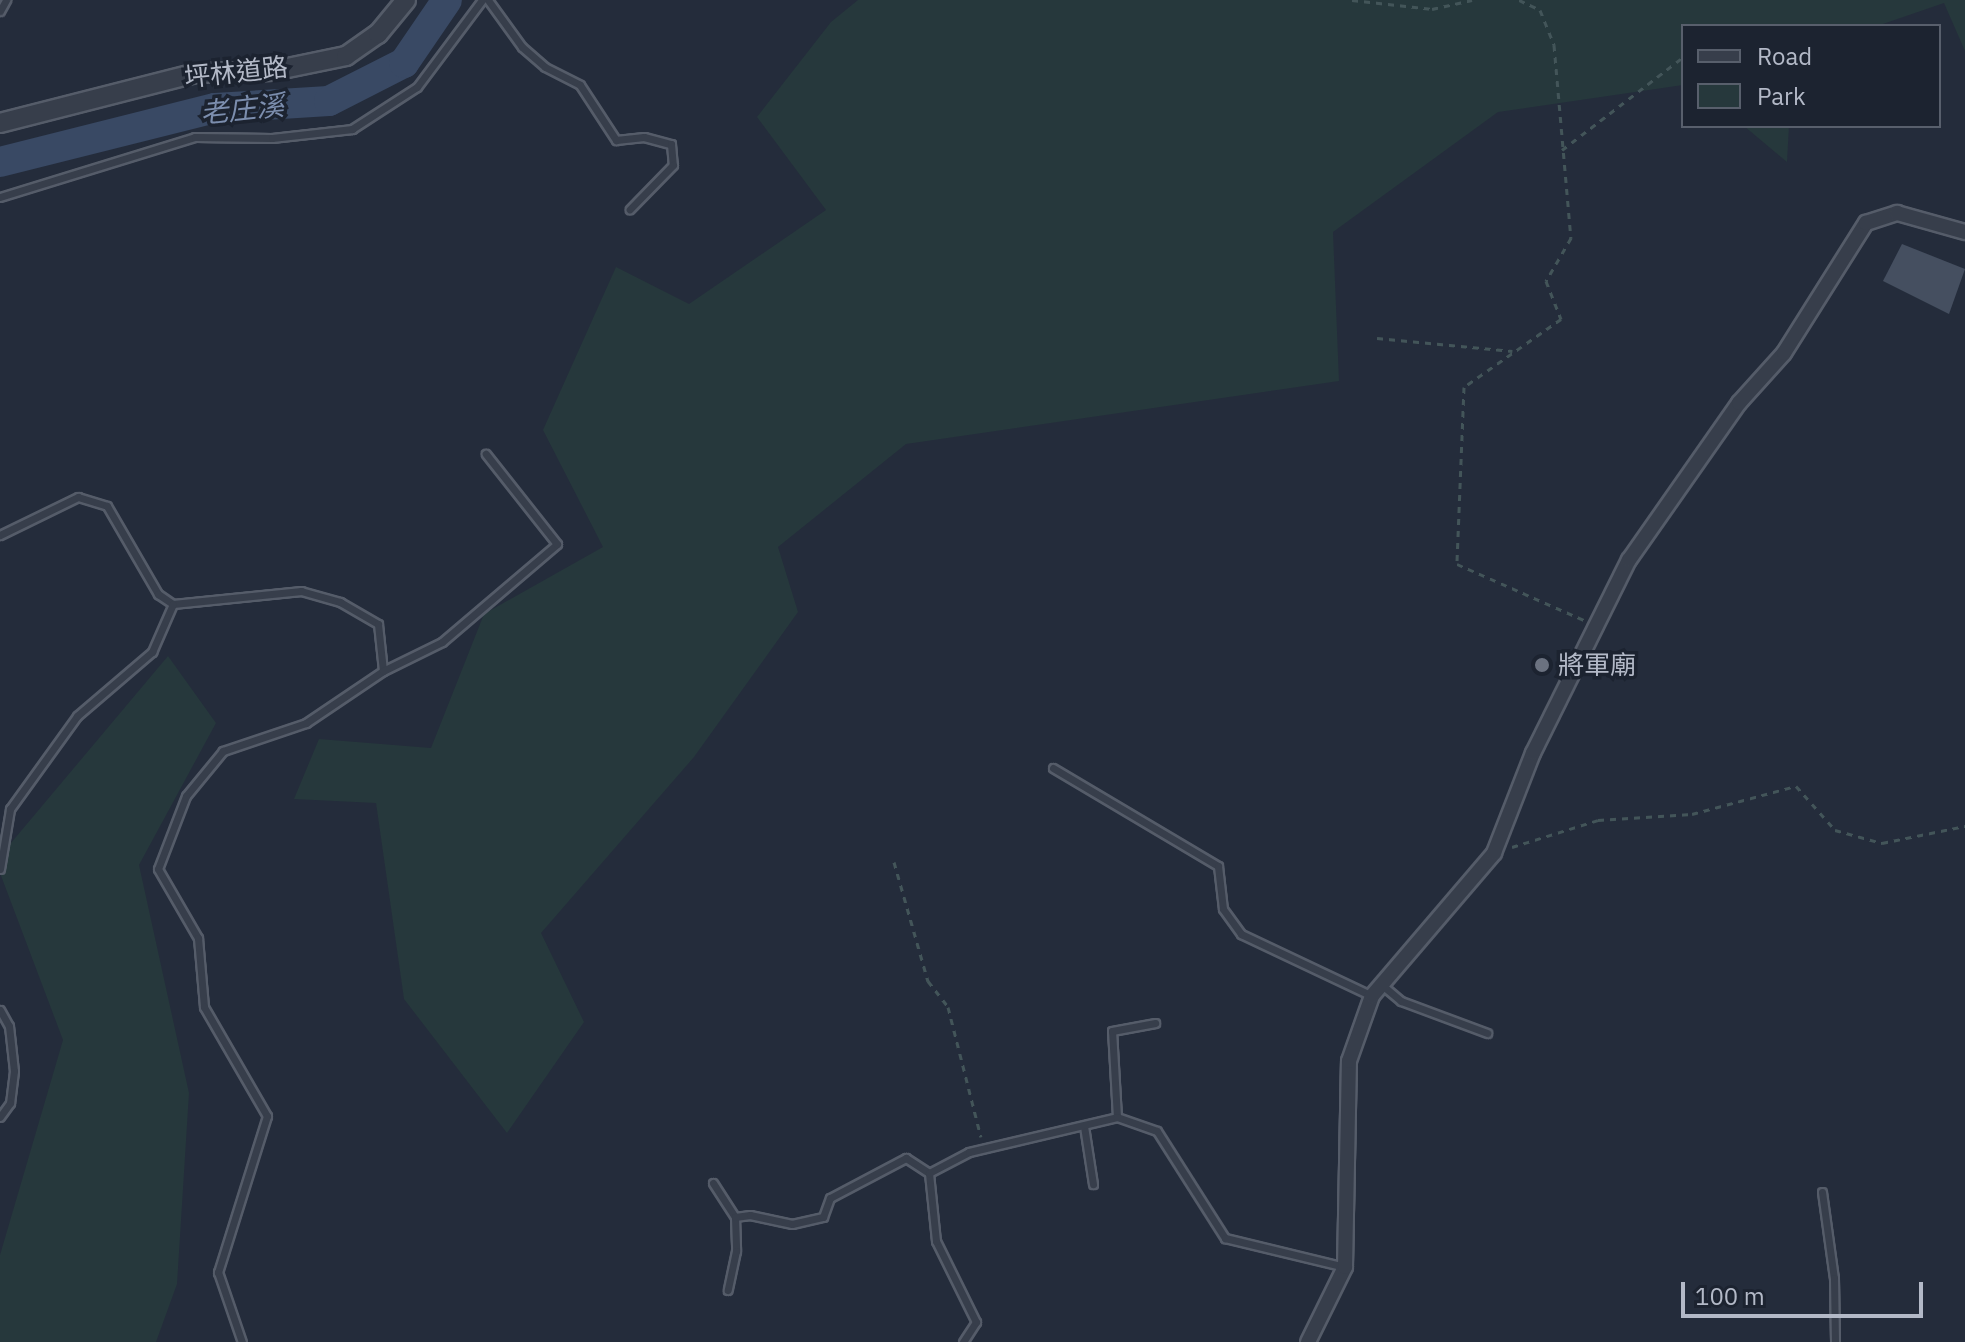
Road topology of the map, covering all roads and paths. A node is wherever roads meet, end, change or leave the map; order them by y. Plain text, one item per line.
1 (6, 0) edge
2 (406, 0) edge
3 (485, 0) edge
4 (1352, 0) edge
5 (1472, 0) edge
6 (1519, 0) edge
7 (0, 11) edge
8 (1681, 59) edge
9 (0, 123) edge
10 (1562, 150) junction
11 (0, 197) edge
12 (630, 209) dead end
13 (1965, 232) edge
14 (1377, 338) dead end
15 (1512, 351) junction
16 (486, 454) dead end
17 (0, 535) edge
18 (173, 604) junction
19 (1599, 626) junction
20 (383, 671) junction
21 (1053, 768) dead end
22 (1965, 826) edge
23 (1494, 853) junction
24 (894, 862) dead end
25 (0, 869) edge
26 (1377, 991) junction
27 (0, 1010) edge
28 (1155, 1023) dead end
29 (1487, 1033) dead end
30 (0, 1117) edge
31 (1117, 1117) junction
32 (1084, 1126) junction
33 (985, 1153) junction
34 (929, 1173) junction
35 (713, 1183) dead end
36 (1093, 1184) dead end
37 (1822, 1192) dead end
38 (735, 1217) junction
39 (1345, 1267) junction
40 (728, 1290) dead end
41 (242, 1342) edge
42 (963, 1342) edge
43 (1308, 1342) edge
44 (1835, 1342) edge

1 - 7 lane
2 - 9 street, 坪林道路
3 - 11 lane
3 - 12 lane
4 - 5 path
6 - 10 path
8 - 10 path
10 - 15 path
13 - 19 street
14 - 15 path
15 - 19 path
16 - 20 lane
17 - 18 lane
18 - 20 lane
18 - 25 lane
19 - 23 street
20 - 41 lane
21 - 26 lane
22 - 23 path
23 - 26 street
24 - 33 path
26 - 29 lane
26 - 39 street
27 - 30 lane
28 - 31 lane
31 - 32 lane
31 - 39 lane
32 - 33 lane
32 - 36 lane
33 - 34 lane
34 - 38 lane
34 - 42 lane
35 - 38 lane
37 - 44 lane
38 - 40 lane
39 - 43 street

